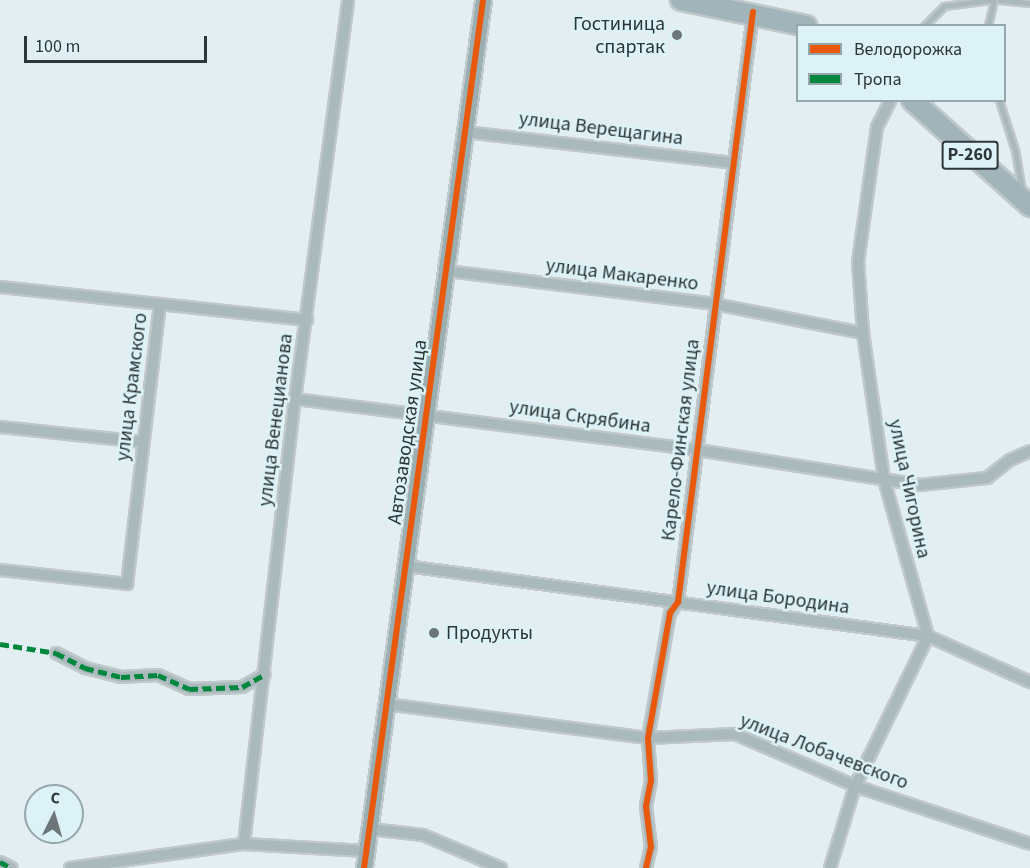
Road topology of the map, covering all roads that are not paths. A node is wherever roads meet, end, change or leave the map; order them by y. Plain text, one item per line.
1 (348, 0) edge
2 (483, 0) edge
3 (681, 0) edge
4 (992, 0) edge
5 (1000, 0) edge
6 (972, 1) edge
7 (1030, 3) edge
8 (753, 12) junction
9 (798, 24) edge
10 (926, 24) edge
11 (988, 24) edge
12 (890, 102) edge
13 (914, 102) edge
14 (1000, 102) edge
15 (466, 132) junction
16 (732, 163) junction
17 (1027, 204) edge
18 (447, 271) junction
19 (0, 287) edge
20 (160, 304) junction
21 (715, 304) junction
22 (307, 320) junction
23 (863, 333) junction
24 (296, 399) junction
25 (429, 414) junction
26 (0, 427) edge
27 (143, 442) junction
28 (697, 450) junction
29 (1030, 451) edge
30 (884, 480) junction
31 (406, 566) junction
32 (0, 570) edge
33 (678, 602) junction
34 (928, 636) junction
35 (56, 653) dead end
36 (265, 674) junction
37 (1030, 682) edge
38 (386, 704) junction
39 (648, 738) junction
40 (855, 786) junction
41 (370, 829) junction
42 (1030, 843) edge
43 (244, 844) junction
44 (366, 851) junction
45 (0, 862) edge
46 (12, 868) edge
47 (70, 868) edge
48 (364, 868) edge
49 (501, 868) edge
50 (646, 868) edge
51 (830, 868) edge

1 - 22 street, улица Венецианова
2 - 15 street, Автозаводская улица
3 - 8 highway
4 - 6 lane
4 - 11 lane
5 - 7 lane
6 - 10 lane
8 - 9 highway
8 - 16 street, Карело-Финская улица
12 - 23 street, улица Чигорина
13 - 17 highway, Р-260
14 - 17 lane
15 - 16 street, улица Верещагина
15 - 18 street, Автозаводская улица
16 - 21 street, Карело-Финская улица
18 - 21 street, улица Макаренко
18 - 25 street, Автозаводская улица
19 - 20 street
20 - 22 street, улица Крамского
20 - 27 street, улица Крамского
21 - 23 street, улица Макаренко
21 - 28 street, Карело-Финская улица
22 - 24 street, улица Венецианова
23 - 30 street, улица Чигорина
24 - 25 street, улица Скрябина
24 - 36 street, улица Венецианова
25 - 28 street, улица Скрябина
25 - 31 street, Автозаводская улица
26 - 27 street
27 - 32 street, улица Крамского
28 - 30 street, улица Скрябина
28 - 33 street, Карело-Финская улица
29 - 30 street, улица Скрябина
30 - 34 street, улица Чигорина
31 - 33 street, улица Бородина
31 - 38 street, Автозаводская улица
33 - 34 street, улица Бородина
33 - 39 street, Карело-Финская улица
34 - 37 street, улица Бородина
34 - 40 street
35 - 36 street
36 - 43 street, улица Венецианова
38 - 39 street, улица Лобачевского
38 - 41 street, Автозаводская улица
39 - 40 street, улица Лобачевского
39 - 50 street, Карело-Финская улица
40 - 42 street, улица Лобачевского
40 - 51 street
41 - 44 street, Автозаводская улица
41 - 49 street
43 - 44 street
43 - 47 street
44 - 48 street, Автозаводская улица
45 - 46 street

